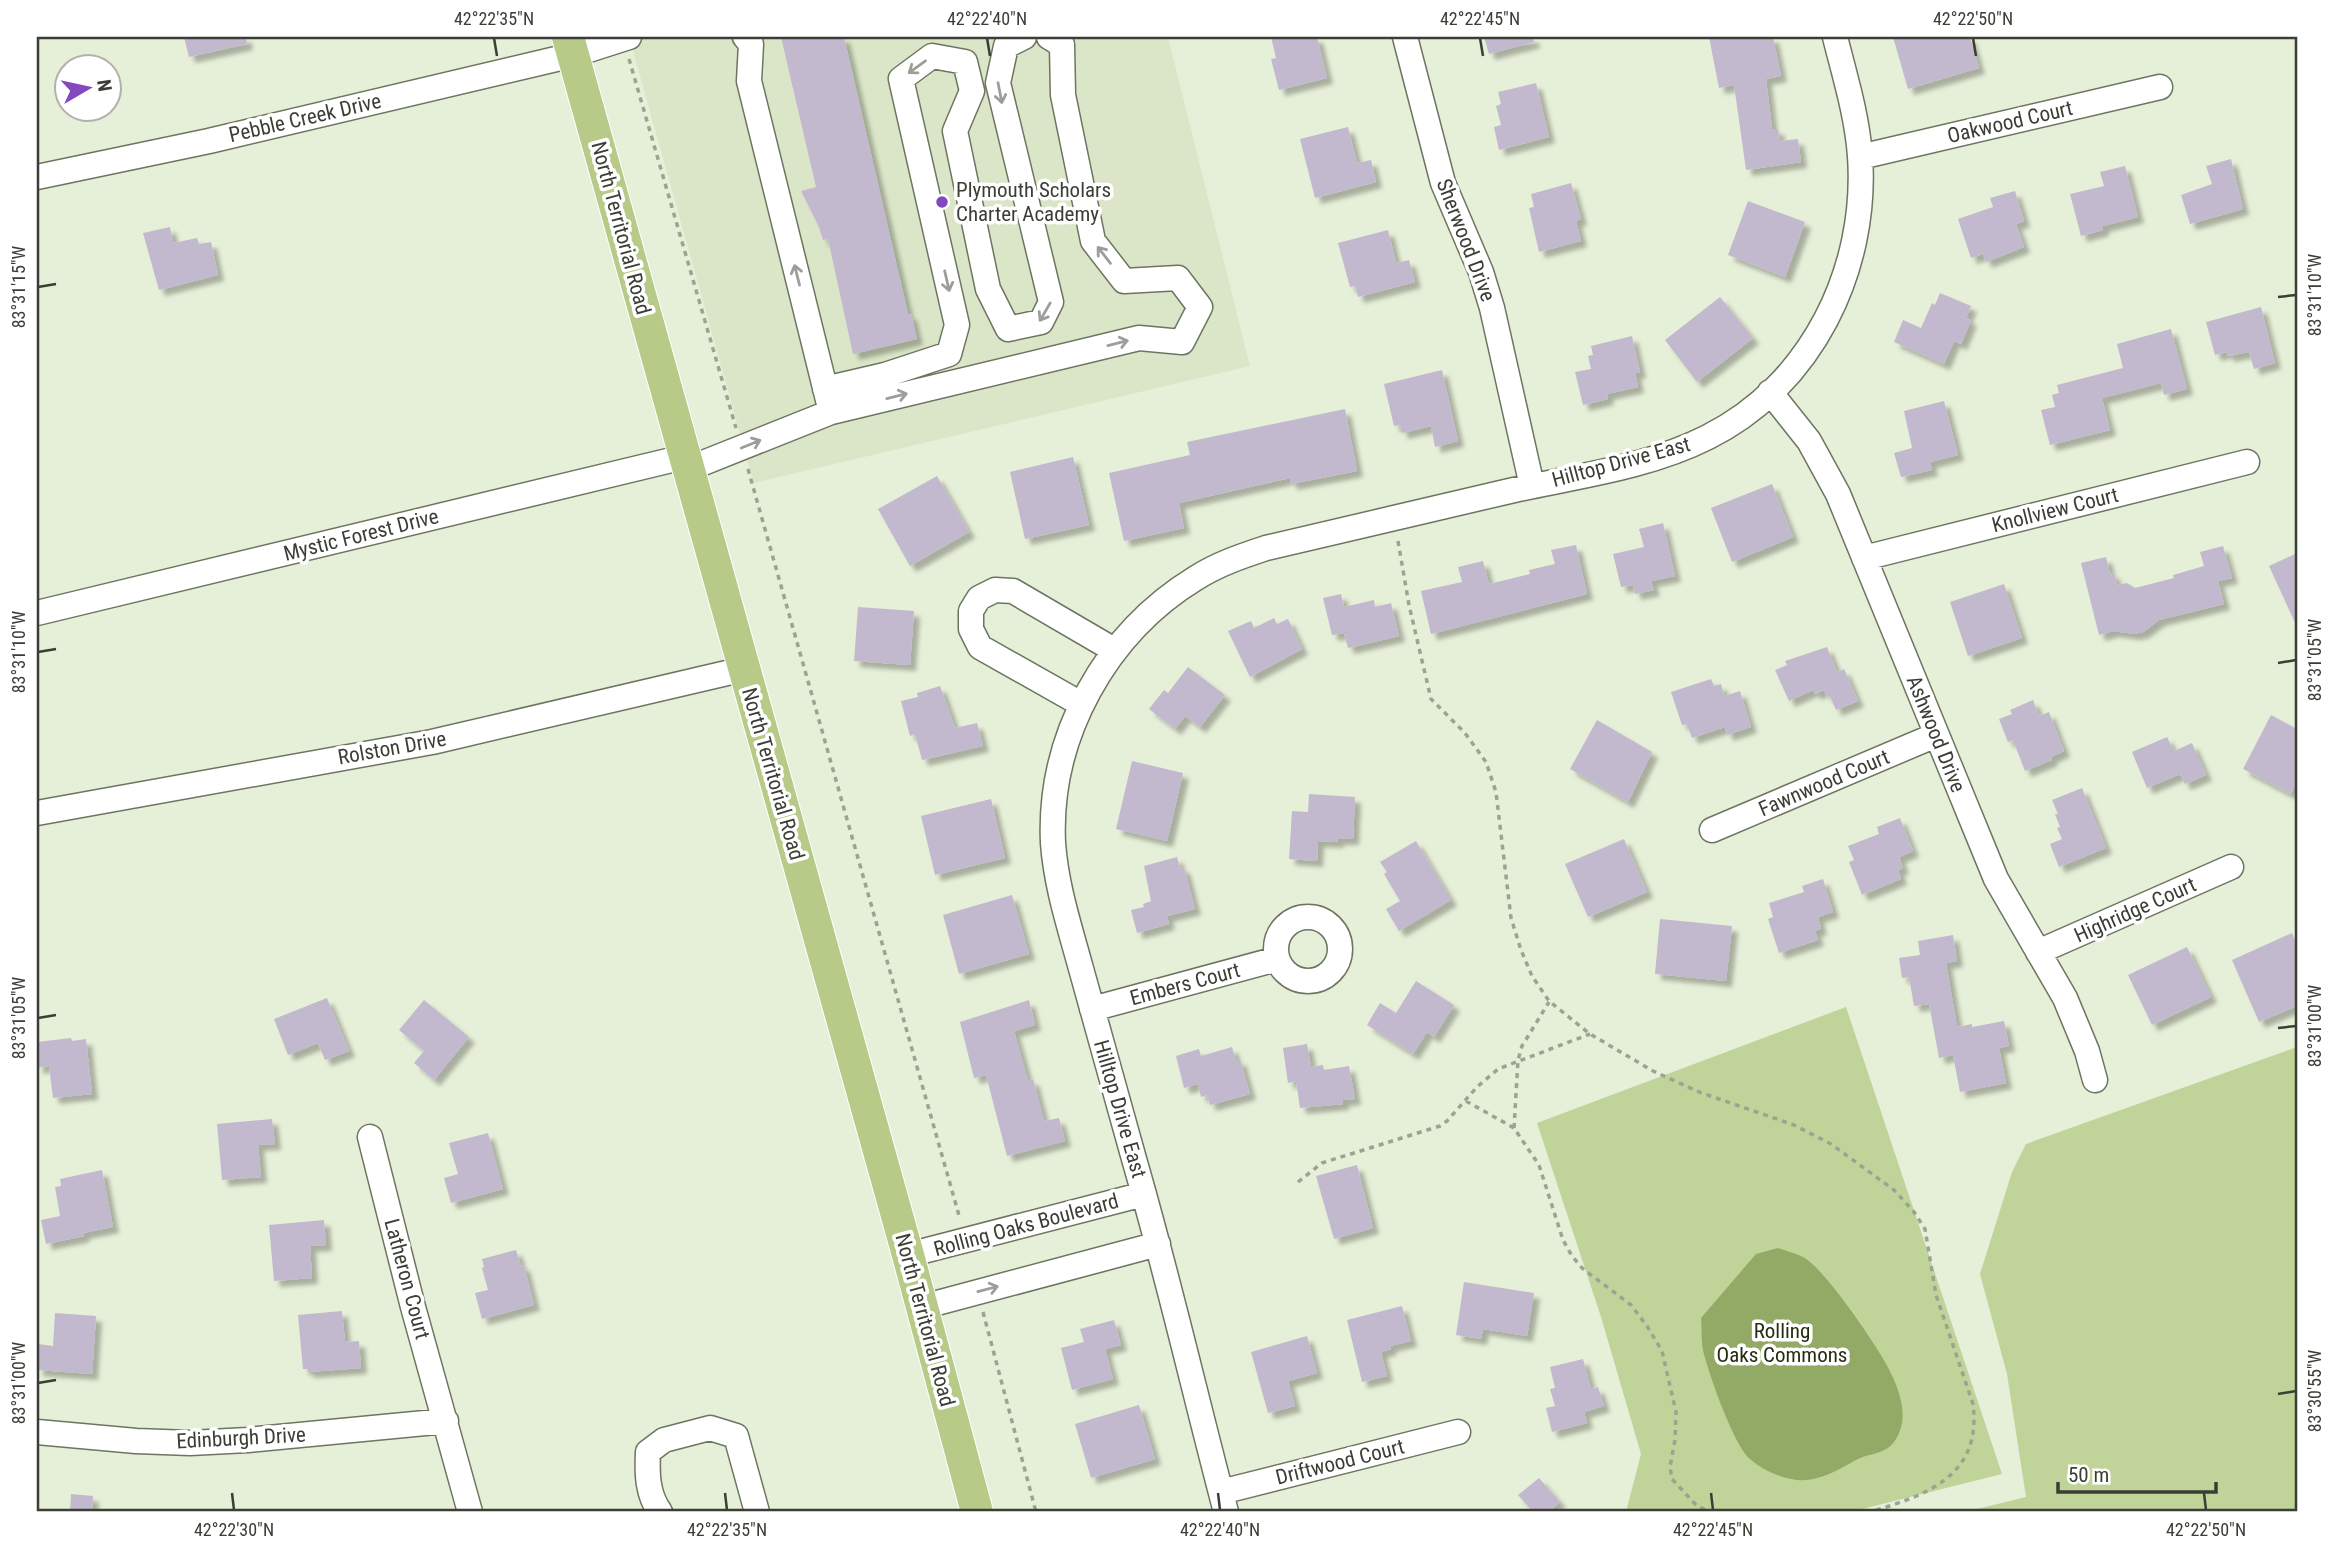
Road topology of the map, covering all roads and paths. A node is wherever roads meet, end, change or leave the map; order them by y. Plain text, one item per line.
1 (744, 37) edge
2 (1024, 37) edge
3 (1049, 37) edge
4 (1405, 37) edge
5 (1835, 37) edge
6 (626, 38) edge
7 (571, 46) edge
8 (2160, 87) dead end
9 (1860, 157) junction
10 (37, 177) edge
11 (1770, 392) junction
12 (828, 401) junction
13 (742, 448) junction
14 (2247, 462) dead end
15 (686, 463) junction
16 (1532, 486) junction
17 (1395, 518) junction
18 (1864, 558) junction
19 (37, 613) edge
20 (1114, 650) junction
21 (744, 669) junction
22 (1081, 705) junction
23 (1936, 735) junction
24 (37, 813) edge
25 (1712, 830) dead end
26 (2231, 867) dead end
27 (2038, 952) junction
28 (1277, 960) dead end
29 (1549, 1002) junction
30 (1092, 1009) junction
31 (1590, 1034) junction
32 (1518, 1060) junction
33 (2095, 1080) dead end
34 (1466, 1101) junction
35 (1514, 1128) junction
36 (370, 1137) dead end
37 (1298, 1182) dead end
38 (1144, 1194) junction
39 (966, 1240) junction
40 (1158, 1244) junction
41 (908, 1255) junction
42 (978, 1292) junction
43 (922, 1307) junction
44 (446, 1421) junction
45 (37, 1432) edge
46 (1458, 1432) dead end
47 (1224, 1502) edge
48 (470, 1512) edge
49 (660, 1512) edge
50 (757, 1512) edge
51 (977, 1512) edge
52 (1036, 1512) edge
53 (1711, 1512) edge
54 (1744, 1512) edge
55 (1758, 1512) edge
56 (1870, 1512) edge

12 -> 1 street
2 -> 12 street
12 -> 3 street
4 - 16 street, Sherwood Drive
5 - 9 street, Hilltop Drive East
6 - 7 street, Pebble Creek Drive
6 - 13 path
7 - 10 street, Pebble Creek Drive
7 - 15 main road, North Territorial Road
8 - 9 street, Oakwood Court
9 - 11 street, Hilltop Drive East
11 - 16 street, Hilltop Drive East
11 - 18 street, Ashwood Drive
13 -> 12 street, Mystic Forest Drive
13 - 15 street, Mystic Forest Drive
13 - 39 path
14 - 18 street, Knollview Court
15 - 19 street, Mystic Forest Drive
15 - 21 main road, North Territorial Road
16 - 17 street, Hilltop Drive East
17 - 20 street, Hilltop Drive East
17 - 29 path
18 - 23 street, Ashwood Drive
20 - 22 street, Hilltop Drive East
20 - 22 street
21 - 24 street, Rolston Drive
21 - 41 main road, North Territorial Road
22 - 30 street, Hilltop Drive East
23 - 25 street, Fawnwood Court
23 - 27 street, Ashwood Drive
26 - 27 street, Highridge Court
27 - 33 street, Ashwood Drive
28 - 30 street, Embers Court
29 - 31 path
29 - 32 path
30 - 38 street, Hilltop Drive East
31 - 32 path
31 - 56 path
32 - 34 path
32 - 35 path
34 - 35 path
34 - 37 path
35 - 53 path
36 - 44 street, Latheron Court
38 - 39 street, Rolling Oaks Boulevard
38 - 40 street, Hilltop Drive East
39 - 41 street, Rolling Oaks Boulevard
42 -> 40 street
40 - 47 street, Hilltop Drive East
41 - 43 main road, North Territorial Road
42 - 43 street
42 - 52 path
43 - 51 main road, North Territorial Road
44 - 45 street, Edinburgh Drive
44 - 48 street, Latheron Court
46 - 47 street, Driftwood Court
49 - 50 street
54 - 55 path

